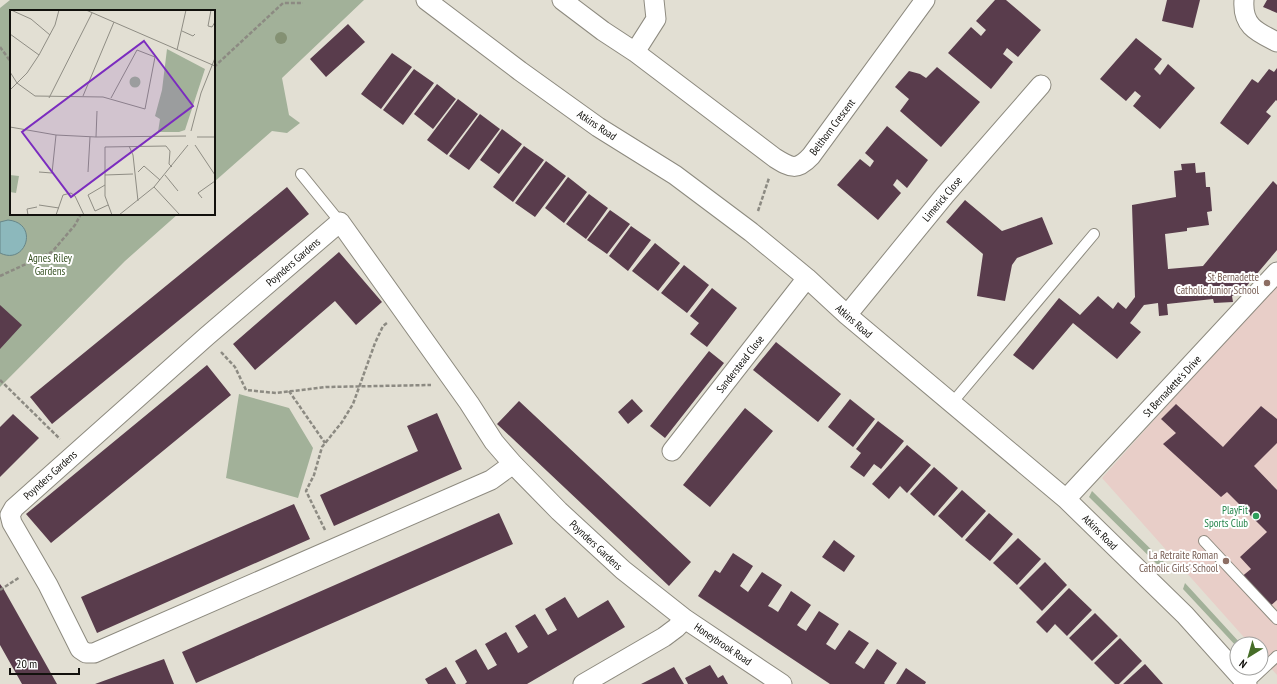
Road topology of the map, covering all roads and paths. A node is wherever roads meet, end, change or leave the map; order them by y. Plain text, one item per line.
1 (426, 0) edge
2 (562, 0) edge
3 (654, 0) edge
4 (925, 0) edge
5 (1244, 0) edge
6 (303, 3) dead end
7 (1277, 42) edge
8 (0, 47) edge
9 (634, 52) junction
10 (10, 61) edge
11 (215, 67) edge
12 (1041, 85) dead end
13 (775, 158) junction
14 (301, 174) dead end
15 (80, 215) edge
16 (340, 222) junction
17 (751, 232) junction
18 (1094, 234) dead end
19 (1277, 272) edge
20 (0, 276) edge
21 (807, 278) junction
22 (403, 310) junction
23 (847, 315) junction
24 (207, 336) junction
25 (448, 374) junction
26 (0, 380) edge
27 (359, 386) junction
28 (288, 391) junction
29 (952, 403) junction
30 (326, 444) junction
31 (672, 451) dead end
32 (74, 454) junction
33 (512, 464) junction
34 (1066, 499) junction
35 (1204, 541) dead end
36 (334, 548) junction
37 (685, 619) junction
38 (1277, 619) edge
39 (1277, 656) edge
40 (583, 684) edge
41 (782, 684) edge
42 (1247, 684) edge

1 - 17 street, Atkins Road
2 - 9 street, Belthorn Crescent
3 - 9 street
4 - 13 street, Belthorn Crescent
5 - 7 street
6 - 11 path
8 - 10 path
9 - 13 street, Belthorn Crescent
12 - 23 street, Limerick Close
13 - 17 path
14 - 16 lane
15 - 20 path
16 - 22 street, Poynders Gardens
16 - 24 street, Poynders Gardens
17 - 21 street, Atkins Road
18 - 29 lane
19 - 34 street, St Bernadette's Drive
21 - 23 street, Atkins Road
21 - 31 street, Sanderstead Close
22 - 25 street, Poynders Gardens
22 - 27 path
23 - 29 street, Atkins Road
24 - 28 path
24 - 32 street, Poynders Gardens
25 - 27 path
25 - 33 street, Poynders Gardens
26 - 32 path
27 - 28 path
27 - 30 path
28 - 30 path
29 - 34 street, Atkins Road
30 - 36 path
32 - 36 street, Poynders Gardens
33 - 36 street, Poynders Gardens
33 - 37 street, Poynders Gardens
34 - 42 street, Atkins Road
35 - 38 lane
37 - 40 street, Honeybrook Road
37 - 41 street, Honeybrook Road
39 - 42 lane

